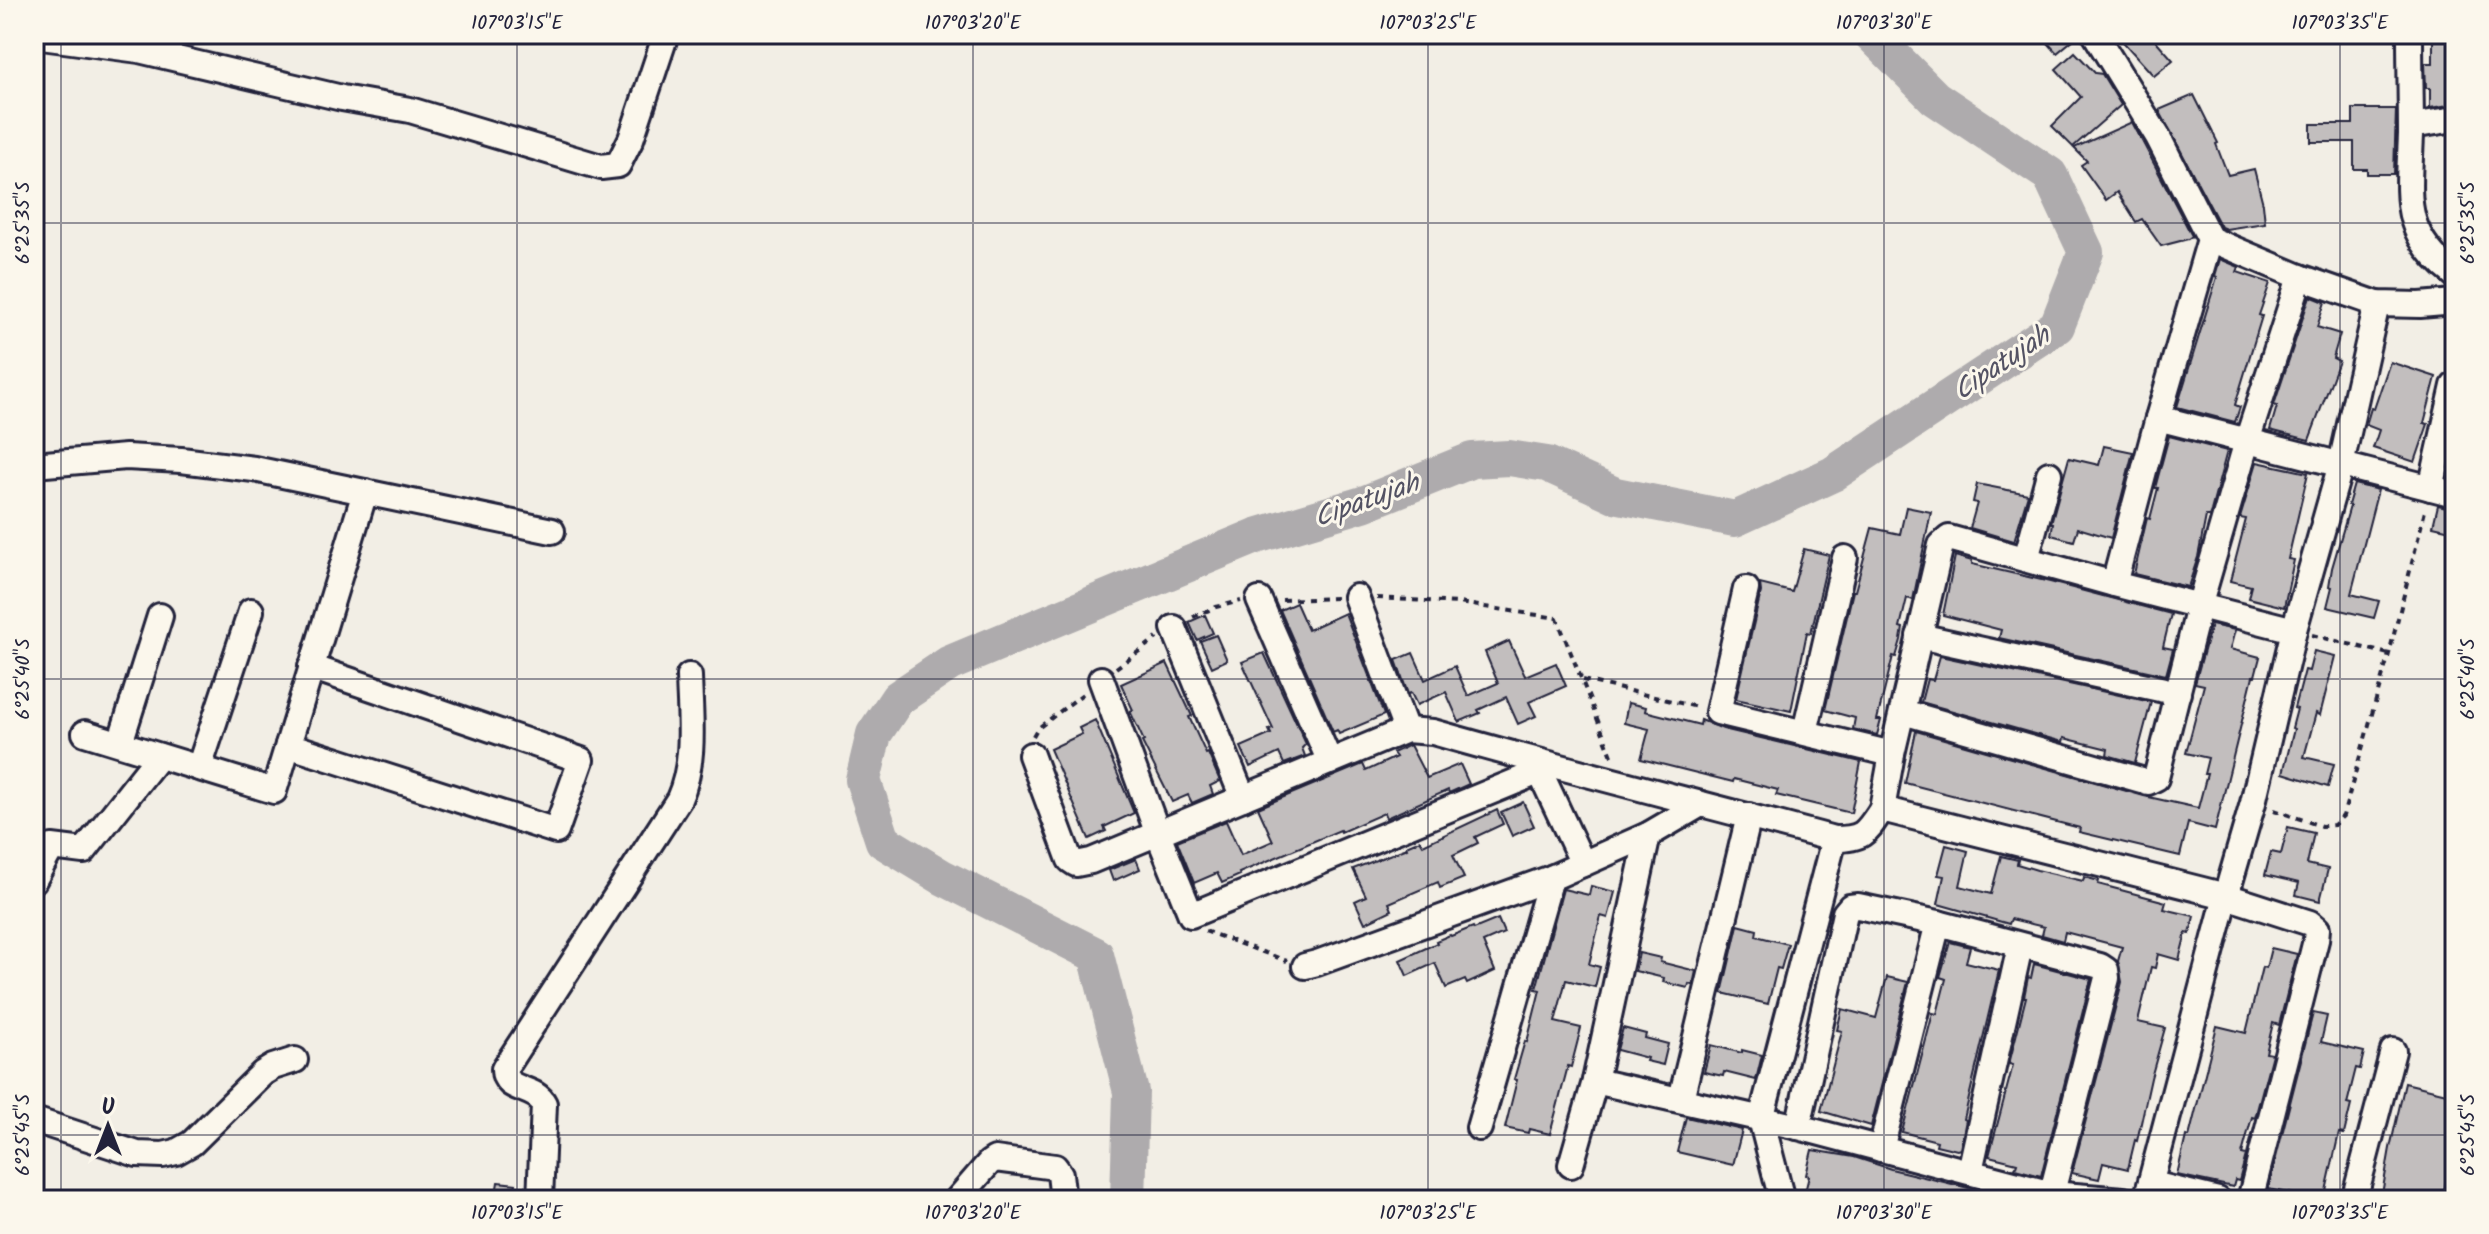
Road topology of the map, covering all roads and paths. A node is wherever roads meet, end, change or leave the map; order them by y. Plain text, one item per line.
1 (666, 34) edge
2 (2095, 34) edge
3 (2410, 34) edge
4 (34, 36) edge
5 (2455, 119) edge
6 (2411, 126) junction
7 (2210, 239) junction
8 (2455, 275) edge
9 (2300, 277) junction
10 (2455, 302) edge
11 (2377, 304) junction
12 (2454, 386) edge
13 (2158, 418) junction
14 (2247, 441) junction
15 (2341, 464) junction
16 (34, 465) edge
17 (2049, 474) dead end
18 (2443, 491) edge
19 (365, 492) junction
20 (552, 531) dead end
21 (1845, 558) dead end
22 (2026, 559) junction
23 (2114, 584) junction
24 (1746, 589) dead end
25 (1356, 597) dead end
26 (1259, 600) dead end
27 (2199, 607) junction
28 (251, 611) dead end
29 (160, 616) dead end
30 (1557, 618) dead end
31 (1174, 628) dead end
32 (2294, 630) junction
33 (1919, 636) junction
34 (2389, 654) junction
35 (311, 667) junction
36 (689, 676) dead end
37 (1101, 679) dead end
38 (1583, 680) junction
39 (2178, 693) junction
40 (1718, 712) junction
41 (1903, 712) junction
42 (1406, 730) junction
43 (1805, 732) junction
44 (85, 733) dead end
45 (120, 743) junction
46 (288, 745) junction
47 (1892, 754) junction
48 (1031, 755) dead end
49 (159, 756) junction
50 (1330, 762) junction
51 (199, 768) junction
52 (1547, 769) junction
53 (1622, 781) junction
54 (1243, 798) junction
55 (2253, 803) junction
56 (1701, 804) junction
57 (1882, 809) junction
58 (1749, 816) junction
59 (1158, 834) junction
60 (1648, 835) junction
61 (1834, 839) junction
62 (43, 845) edge
63 (1583, 864) junction
64 (1551, 878) junction
65 (34, 880) edge
66 (2226, 896) junction
67 (1191, 915) junction
68 (1938, 923) junction
69 (2020, 946) junction
70 (1305, 966) joint
71 (2393, 1051) dead end
72 (295, 1060) dead end
73 (1595, 1081) junction
74 (1681, 1099) junction
75 (1761, 1119) junction
76 (34, 1120) edge
77 (1798, 1127) junction
78 (1479, 1128) dead end
79 (1881, 1149) junction
80 (1571, 1165) dead end
81 (1970, 1171) junction
82 (2149, 1192) edge
83 (2051, 1197) edge
84 (540, 1200) edge
85 (957, 1200) edge
86 (1063, 1200) edge
87 (1782, 1200) edge
88 (2123, 1200) edge
89 (2218, 1200) edge
90 (2250, 1200) edge
91 (2354, 1200) edge

1 - 4 street
2 - 7 street
3 - 6 street
5 - 6 street
6 - 8 street
7 - 9 street
7 - 13 street
9 - 11 street
9 - 14 street
10 - 11 street
11 - 15 street
12 - 18 street
13 - 14 street
13 - 23 street
14 - 15 street
14 - 27 street
15 - 18 street
15 - 32 street
16 - 19 street
17 - 22 street
18 - 34 path
19 - 20 street
19 - 35 street
21 - 43 street
22 - 23 street
22 - 33 street
23 - 27 street
24 - 40 street
25 - 42 street
26 - 50 street
27 - 32 street
27 - 39 street
28 - 51 street
29 - 45 street
30 - 38 path
31 - 54 street
32 - 34 path
32 - 55 street
33 - 39 street
33 - 41 street
34 - 55 path
35 - 46 street
35 - 46 street
36 - 84 street
37 - 59 street
38 - 40 path
38 - 53 path
39 - 41 street
40 - 43 street
41 - 47 street
42 - 50 street
42 - 52 street
43 - 47 street
44 - 45 street
45 - 49 street
46 - 51 street
47 - 57 street
48 - 59 street
49 - 51 street
49 - 62 street
50 - 54 street
52 - 53 street
52 - 63 street
52 - 67 street
53 - 56 street
54 - 59 street
55 - 66 street
56 - 58 street
56 - 60 street
57 - 61 street
57 - 66 street
58 - 61 street
58 - 74 street
59 - 67 street
60 - 63 street
60 - 73 street
61 - 75 street
62 - 65 street
63 - 64 street
64 - 70 street
64 - 78 street
66 - 82 street
66 - 90 street
67 - 70 path
68 - 69 street
68 - 77 street
68 - 79 street
69 - 81 street
69 - 83 street
71 - 91 street
72 - 76 street
73 - 74 street
73 - 80 street
74 - 75 street
75 - 77 street
75 - 87 street
77 - 79 street
79 - 81 street
81 - 83 street
82 - 89 street
83 - 88 street
85 - 86 street

